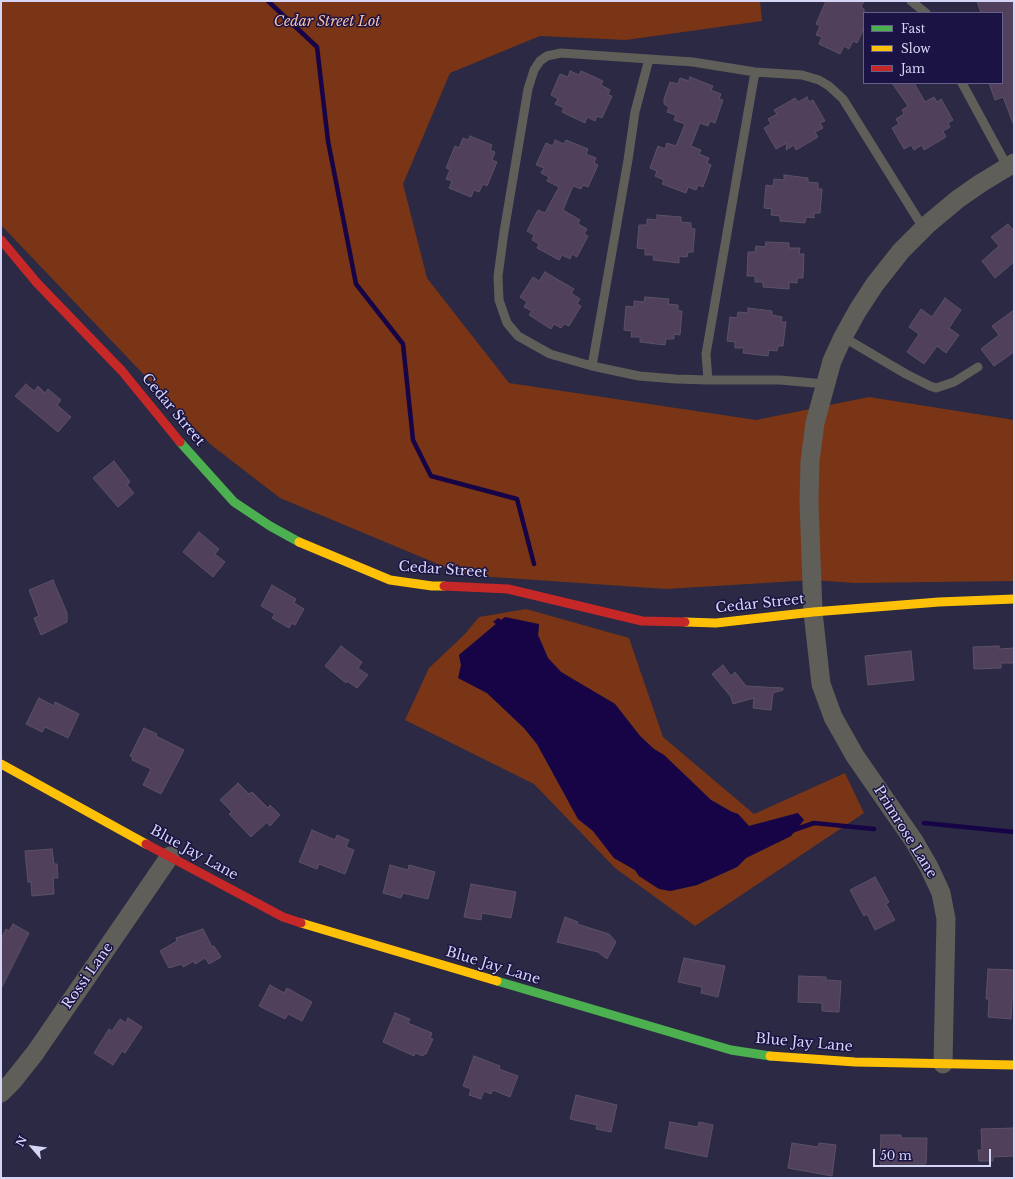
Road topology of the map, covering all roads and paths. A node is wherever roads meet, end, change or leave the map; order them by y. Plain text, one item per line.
1 (911, 1) edge
2 (925, 12) edge
3 (649, 59) junction
4 (755, 72) junction
5 (963, 84) edge
6 (1011, 164) edge
7 (924, 229) junction
8 (1, 240) edge
9 (842, 337) junction
10 (592, 366) junction
11 (978, 367) dead end
12 (708, 380) junction
13 (825, 384) junction
14 (1014, 599) edge
15 (813, 612) junction
16 (1, 764) edge
17 (170, 856) junction
18 (943, 1064) junction
19 (1014, 1065) edge
20 (1, 1093) edge

1 - 2 lane
3 - 4 lane
3 - 10 lane
3 - 10 lane
4 - 7 lane
4 - 12 lane
5 - 6 lane
6 - 7 street, Primrose Lane
7 - 9 street, Primrose Lane
8 - 15 street, Cedar Street
9 - 11 lane
9 - 13 street, Primrose Lane
10 - 12 lane
12 - 13 lane
13 - 15 street, Primrose Lane
14 - 15 street, Cedar Street
15 - 18 street, Primrose Lane
16 - 17 street, Blue Jay Lane
17 - 18 street, Blue Jay Lane
17 - 20 street, Rossi Lane
18 - 19 street, Blue Jay Lane

